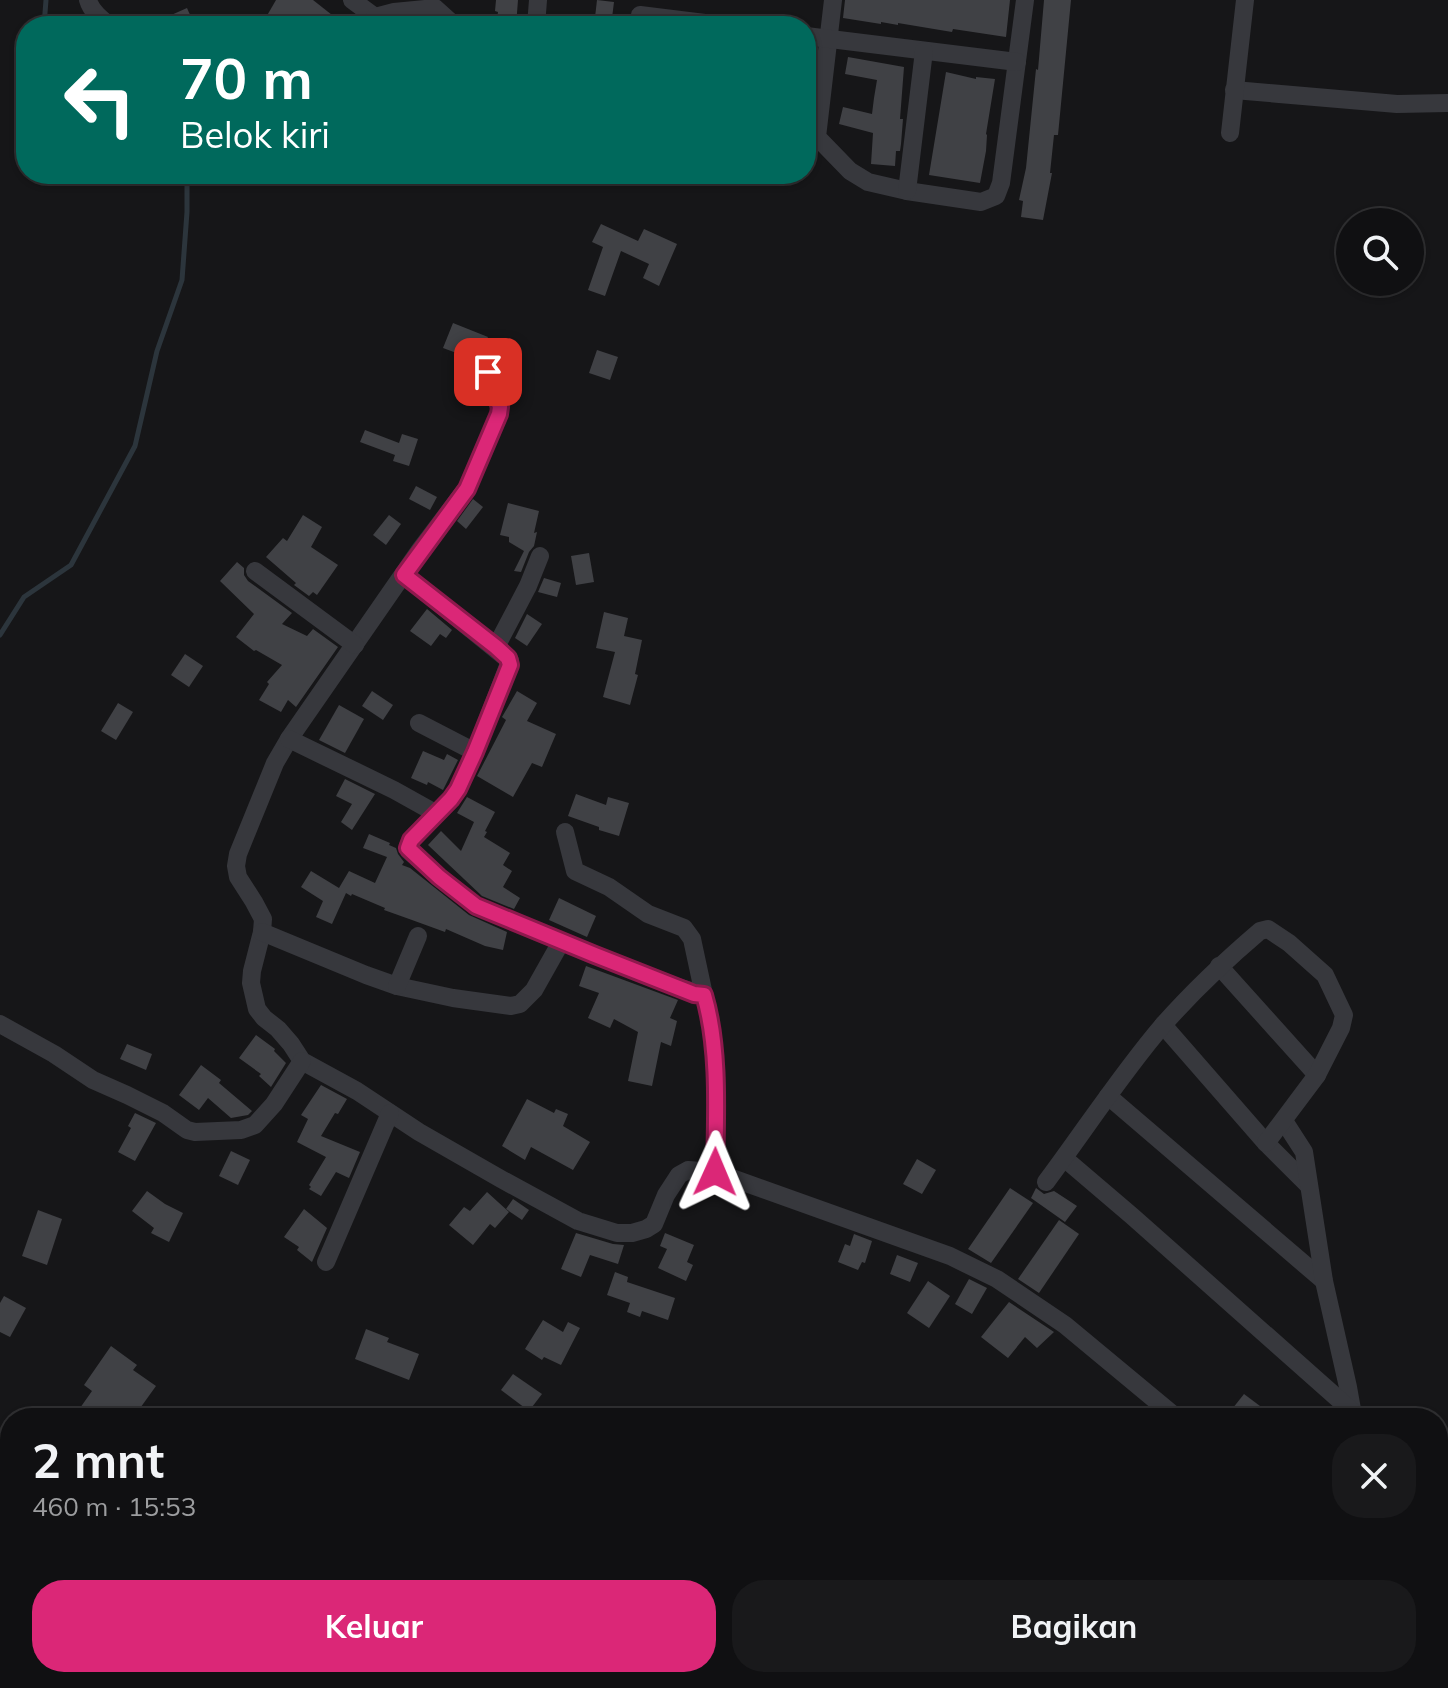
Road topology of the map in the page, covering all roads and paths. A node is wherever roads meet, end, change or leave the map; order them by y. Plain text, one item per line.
1 (352, 0) edge
2 (833, 0) edge
3 (1025, 0) edge
4 (1245, 0) edge
5 (436, 4) edge
6 (367, 16) edge
7 (386, 16) edge
8 (816, 37) edge
9 (829, 39) junction
10 (924, 51) junction
11 (1017, 62) junction
12 (1234, 90) junction
13 (1448, 103) edge
14 (816, 110) edge
15 (1230, 133) dead end
16 (816, 142) edge
17 (907, 191) junction
18 (488, 372) dead end
19 (540, 556) dead end
20 (255, 571) dead end
21 (404, 575) junction
22 (355, 645) junction
23 (496, 647) junction
24 (419, 723) dead end
25 (289, 739) junction
26 (475, 752) junction
27 (437, 814) junction
28 (565, 832) dead end
29 (262, 932) junction
30 (418, 936) dead end
31 (561, 942) junction
32 (1219, 966) junction
33 (397, 986) junction
34 (704, 995) junction
35 (0, 1024) edge
36 (1163, 1025) junction
37 (302, 1061) junction
38 (1317, 1075) junction
39 (1108, 1096) junction
40 (390, 1113) junction
41 (1284, 1121) junction
42 (1266, 1143) junction
43 (1064, 1158) junction
44 (715, 1172) junction
45 (1046, 1182) dead end
46 (1309, 1186) junction
47 (326, 1262) dead end
48 (1324, 1281) junction
49 (1165, 1408) edge
50 (1345, 1408) edge
51 (1351, 1408) edge

1 - 6 street
2 - 9 street
3 - 11 street
4 - 12 street
5 - 7 street
8 - 9 street
9 - 10 street
9 - 14 street
10 - 11 street
10 - 17 street
11 - 17 street
12 - 13 street
12 - 15 street
16 - 17 street
18 - 21 street
19 - 23 street
20 - 22 street
21 - 22 street
21 - 23 street
22 - 25 street
23 - 26 street
24 - 26 street
25 - 27 street
25 - 29 street
26 - 27 street
27 - 31 street
28 - 34 street
29 - 33 street
29 - 37 street
30 - 33 street
31 - 33 street
31 - 34 street
32 - 36 street
32 - 38 street
32 - 38 street
34 - 44 street
35 - 37 street
36 - 39 street
36 - 42 street
37 - 40 street
38 - 41 street
39 - 43 street
39 - 48 street
40 - 44 street
40 - 47 street
41 - 42 street
41 - 46 street
42 - 46 street
43 - 45 street
43 - 50 street
44 - 49 street
46 - 48 street
48 - 51 street

